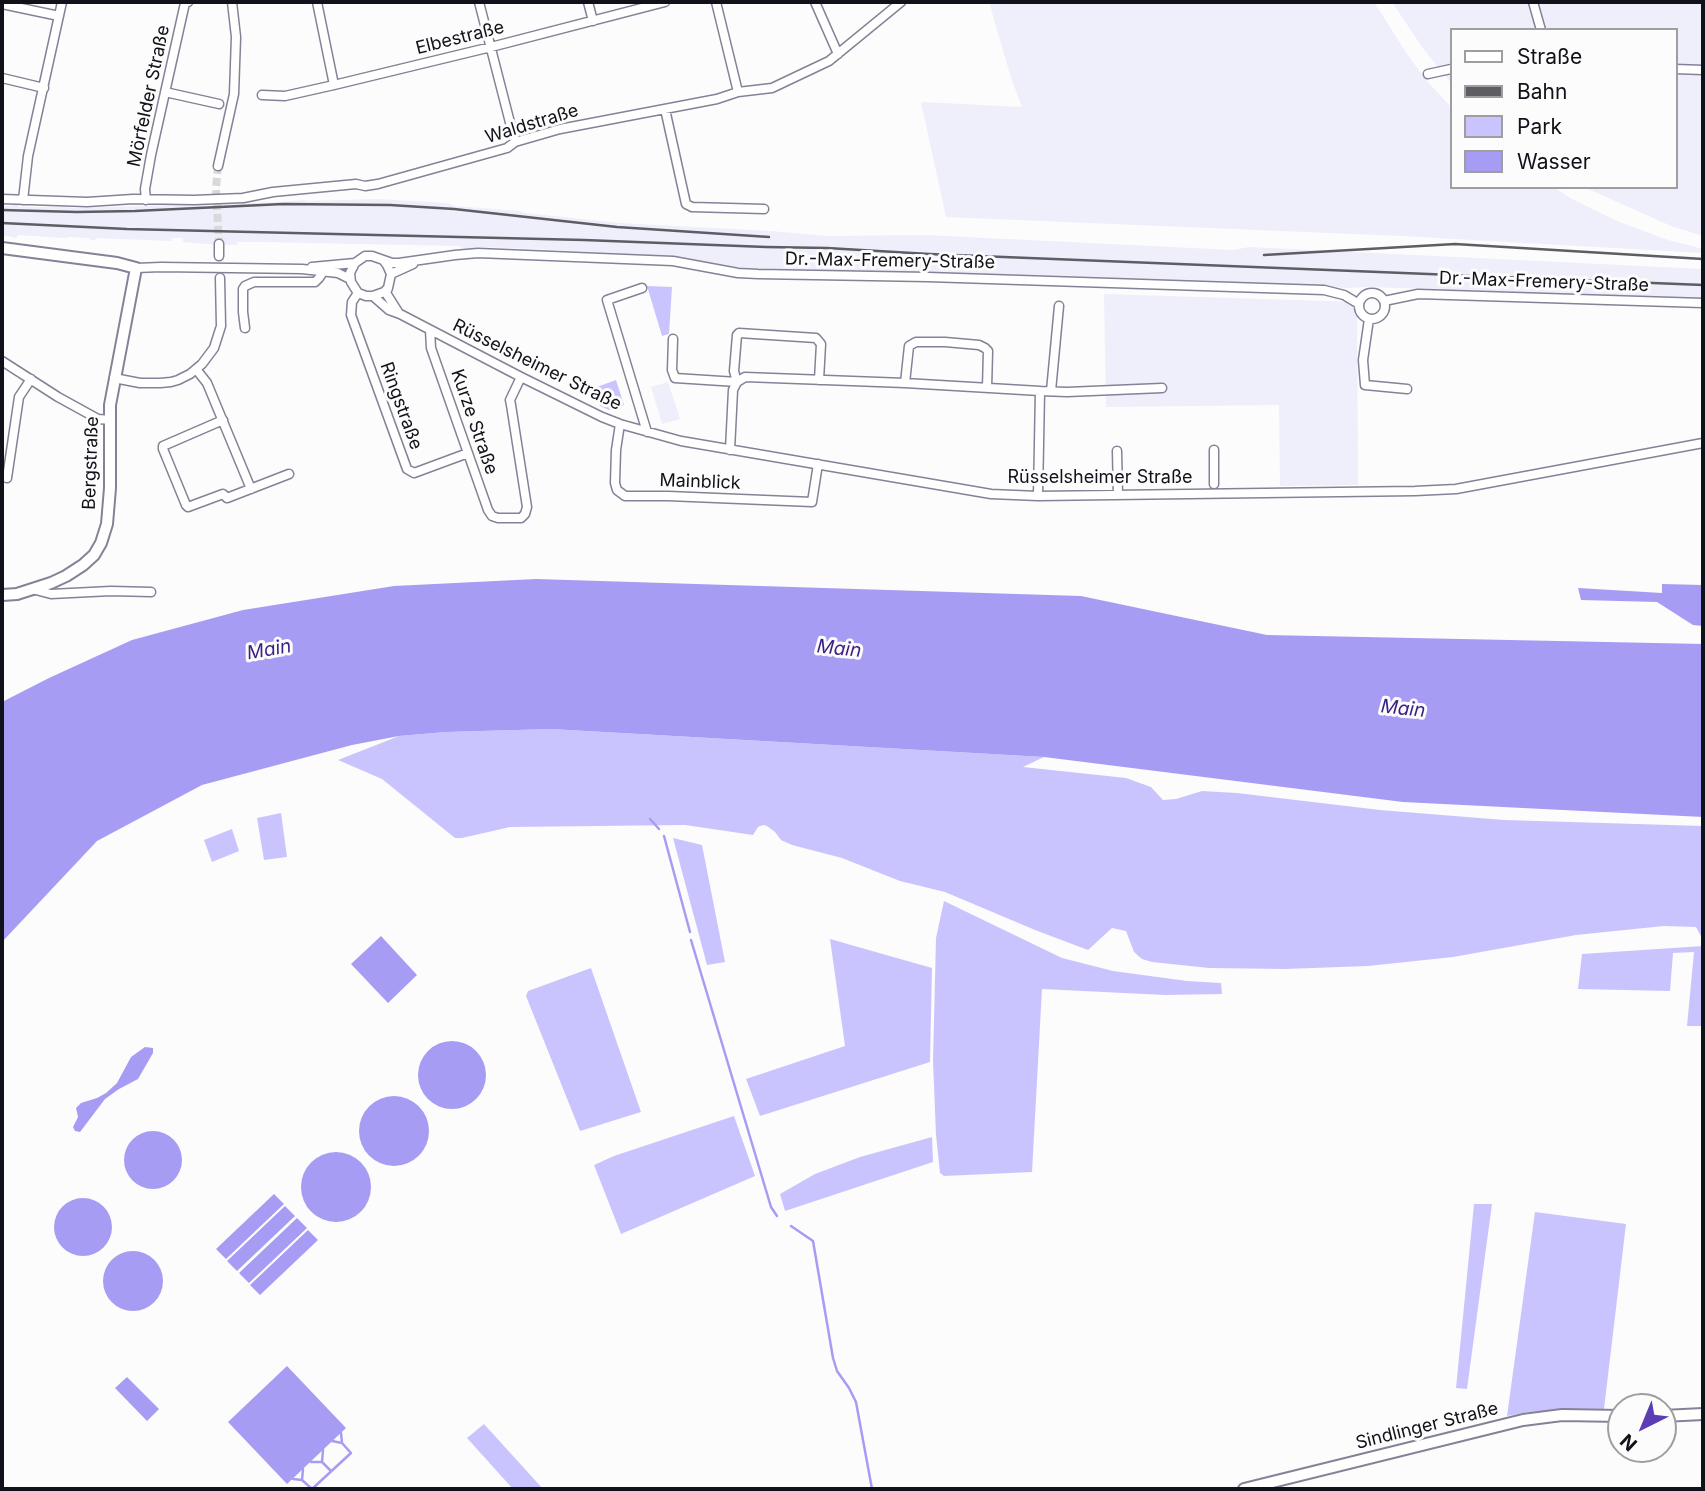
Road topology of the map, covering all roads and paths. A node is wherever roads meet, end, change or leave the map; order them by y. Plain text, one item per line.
1 (62, 2) edge
2 (188, 2) edge
3 (232, 2) edge
4 (317, 2) edge
5 (479, 2) edge
6 (588, 2) edge
7 (665, 2) edge
8 (716, 2) edge
9 (815, 2) edge
10 (885, 2) edge
11 (901, 2) edge
12 (1533, 2) edge
13 (2, 4) edge
14 (891, 11) junction
15 (60, 16) junction
16 (593, 21) junction
17 (1540, 28) edge
18 (491, 47) junction
19 (838, 54) junction
20 (1450, 69) edge
21 (1677, 69) edge
22 (1703, 70) edge
23 (1428, 74) dead end
24 (2, 78) edge
25 (334, 85) junction
26 (44, 88) junction
27 (165, 92) junction
28 (738, 92) junction
29 (262, 95) dead end
30 (219, 104) dead end
31 (664, 110) junction
32 (515, 142) junction
33 (219, 166) tunnel mouth
34 (2, 199) edge
35 (23, 200) junction
36 (146, 200) junction
37 (764, 209) dead end
38 (219, 244) tunnel mouth
39 (2, 248) edge
40 (219, 256) dead end
41 (384, 261) junction
42 (418, 261) junction
43 (355, 263) junction
44 (136, 268) junction
45 (302, 268) junction
46 (323, 272) junction
47 (391, 274) junction
48 (220, 278) dead end
49 (350, 279) junction
50 (388, 288) junction
51 (642, 288) dead end
52 (358, 293) junction
53 (373, 296) junction
54 (1384, 301) junction
55 (1703, 303) edge
56 (1359, 304) junction
57 (1059, 306) dead end
58 (400, 314) junction
59 (1369, 319) junction
60 (245, 328) dead end
61 (430, 330) junction
62 (673, 340) dead end
63 (2, 361) edge
64 (197, 369) junction
65 (521, 377) junction
66 (114, 378) junction
67 (31, 379) junction
68 (819, 380) junction
69 (737, 382) junction
70 (905, 383) junction
71 (987, 388) junction
72 (1162, 388) dead end
73 (1407, 390) dead end
74 (1040, 391) junction
75 (1052, 391) junction
76 (111, 420) junction
77 (223, 420) junction
78 (620, 424) junction
79 (647, 432) junction
80 (1703, 443) edge
81 (730, 450) junction
82 (1214, 450) dead end
83 (1117, 451) dead end
84 (468, 453) junction
85 (818, 464) junction
86 (289, 474) dead end
87 (7, 478) dead end
88 (1214, 484) dead end
89 (251, 489) junction
90 (1118, 495) junction
91 (1038, 496) junction
92 (32, 589) junction
93 (150, 592) dead end
94 (2, 595) edge
95 (1703, 1414) edge
96 (1677, 1415) edge
97 (1607, 1416) edge
98 (1244, 1489) edge

1 - 15 street
2 - 27 street, Mörfelder Straße
3 - 33 street
4 - 25 street
5 - 18 street
6 - 16 street
7 - 16 street, Elbestraße
8 - 28 street
9 - 19 street
10 - 14 street
11 - 14 street, Waldstraße
12 - 17 street
13 - 15 street
14 - 19 street, Waldstraße
15 - 26 street
16 - 18 street, Elbestraße
18 - 25 street, Elbestraße
18 - 32 street
19 - 28 street, Waldstraße
20 - 23 street
21 - 22 street
24 - 26 street
25 - 29 street, Elbestraße
26 - 35 street
27 - 30 street
27 - 36 street, Mörfelder Straße
28 - 31 street, Waldstraße
31 - 32 street, Waldstraße
31 - 37 street
32 - 36 street, Waldstraße
34 - 35 street, Waldstraße
35 - 36 street, Waldstraße
38 - 40 street
39 - 44 street
41 - 42 street, Dr.-Max-Fremery-Straße
41 - 43 street
41 - 47 street
42 - 47 street, Dr.-Max-Fremery-Straße
42 - 56 street, Dr.-Max-Fremery-Straße
43 - 45 street
43 - 49 street
44 - 45 street
44 - 66 street, Bergstraße
45 - 46 street
46 - 49 street
46 - 60 street
47 - 50 street
48 - 64 street
49 - 52 street
50 - 53 street
50 - 58 street
51 - 79 street
52 - 53 street
52 - 84 street, Ringstraße
53 - 58 street, Rüsselsheimer Straße
54 - 55 street, Dr.-Max-Fremery-Straße
54 - 56 street
54 - 59 street
56 - 59 street
57 - 75 street
58 - 61 street, Rüsselsheimer Straße
59 - 73 street
61 - 65 street, Rüsselsheimer Straße
61 - 84 street, Kurze Straße
62 - 69 street
63 - 67 street
64 - 66 street
64 - 77 street
65 - 78 street, Rüsselsheimer Straße
65 - 84 street, Kurze Straße
66 - 76 street, Bergstraße
67 - 76 street
67 - 87 street
68 - 69 street
68 - 69 street
68 - 70 street
69 - 81 street
70 - 71 street
70 - 71 street
71 - 74 street
72 - 75 street
74 - 75 street
74 - 91 street
76 - 92 street, Bergstraße
77 - 89 street
77 - 89 street
78 - 79 street, Rüsselsheimer Straße
78 - 85 street, Mainblick
79 - 81 street, Rüsselsheimer Straße
80 - 90 street, Rüsselsheimer Straße
81 - 85 street, Rüsselsheimer Straße
82 - 88 street
83 - 90 street
85 - 91 street, Rüsselsheimer Straße
86 - 89 street
90 - 91 street, Rüsselsheimer Straße
92 - 93 street
92 - 94 street, Bergstraße
95 - 96 street
97 - 98 street, Sindlinger Straße

